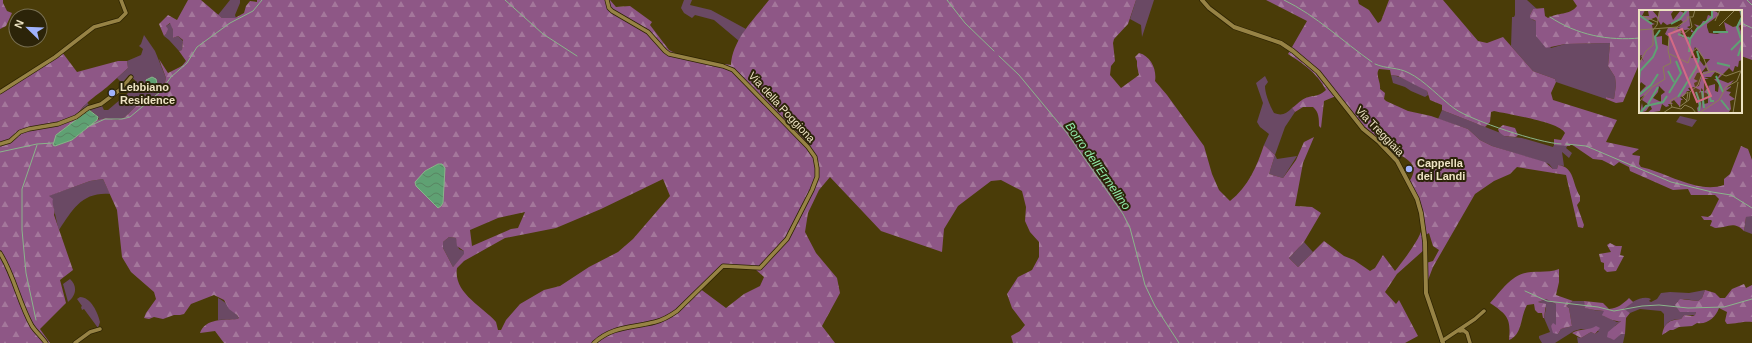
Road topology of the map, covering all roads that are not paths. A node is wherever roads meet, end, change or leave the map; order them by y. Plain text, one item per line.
1 (122, 0) edge
2 (606, 0) edge
3 (1202, 0) edge
4 (131, 77) dead end
5 (0, 92) edge
6 (0, 144) edge
7 (0, 253) edge
8 (1484, 311) dead end
9 (100, 329) dead end
10 (1457, 332) junction
11 (1442, 342) edge
12 (46, 343) edge
13 (75, 343) edge
14 (594, 343) edge
15 (1470, 343) edge

1 - 5 street
2 - 14 street, Via della Poggiona
3 - 11 street, Via Treggiaia
4 - 6 street
7 - 12 street
8 - 10 street
9 - 13 street
10 - 11 street
10 - 15 street

